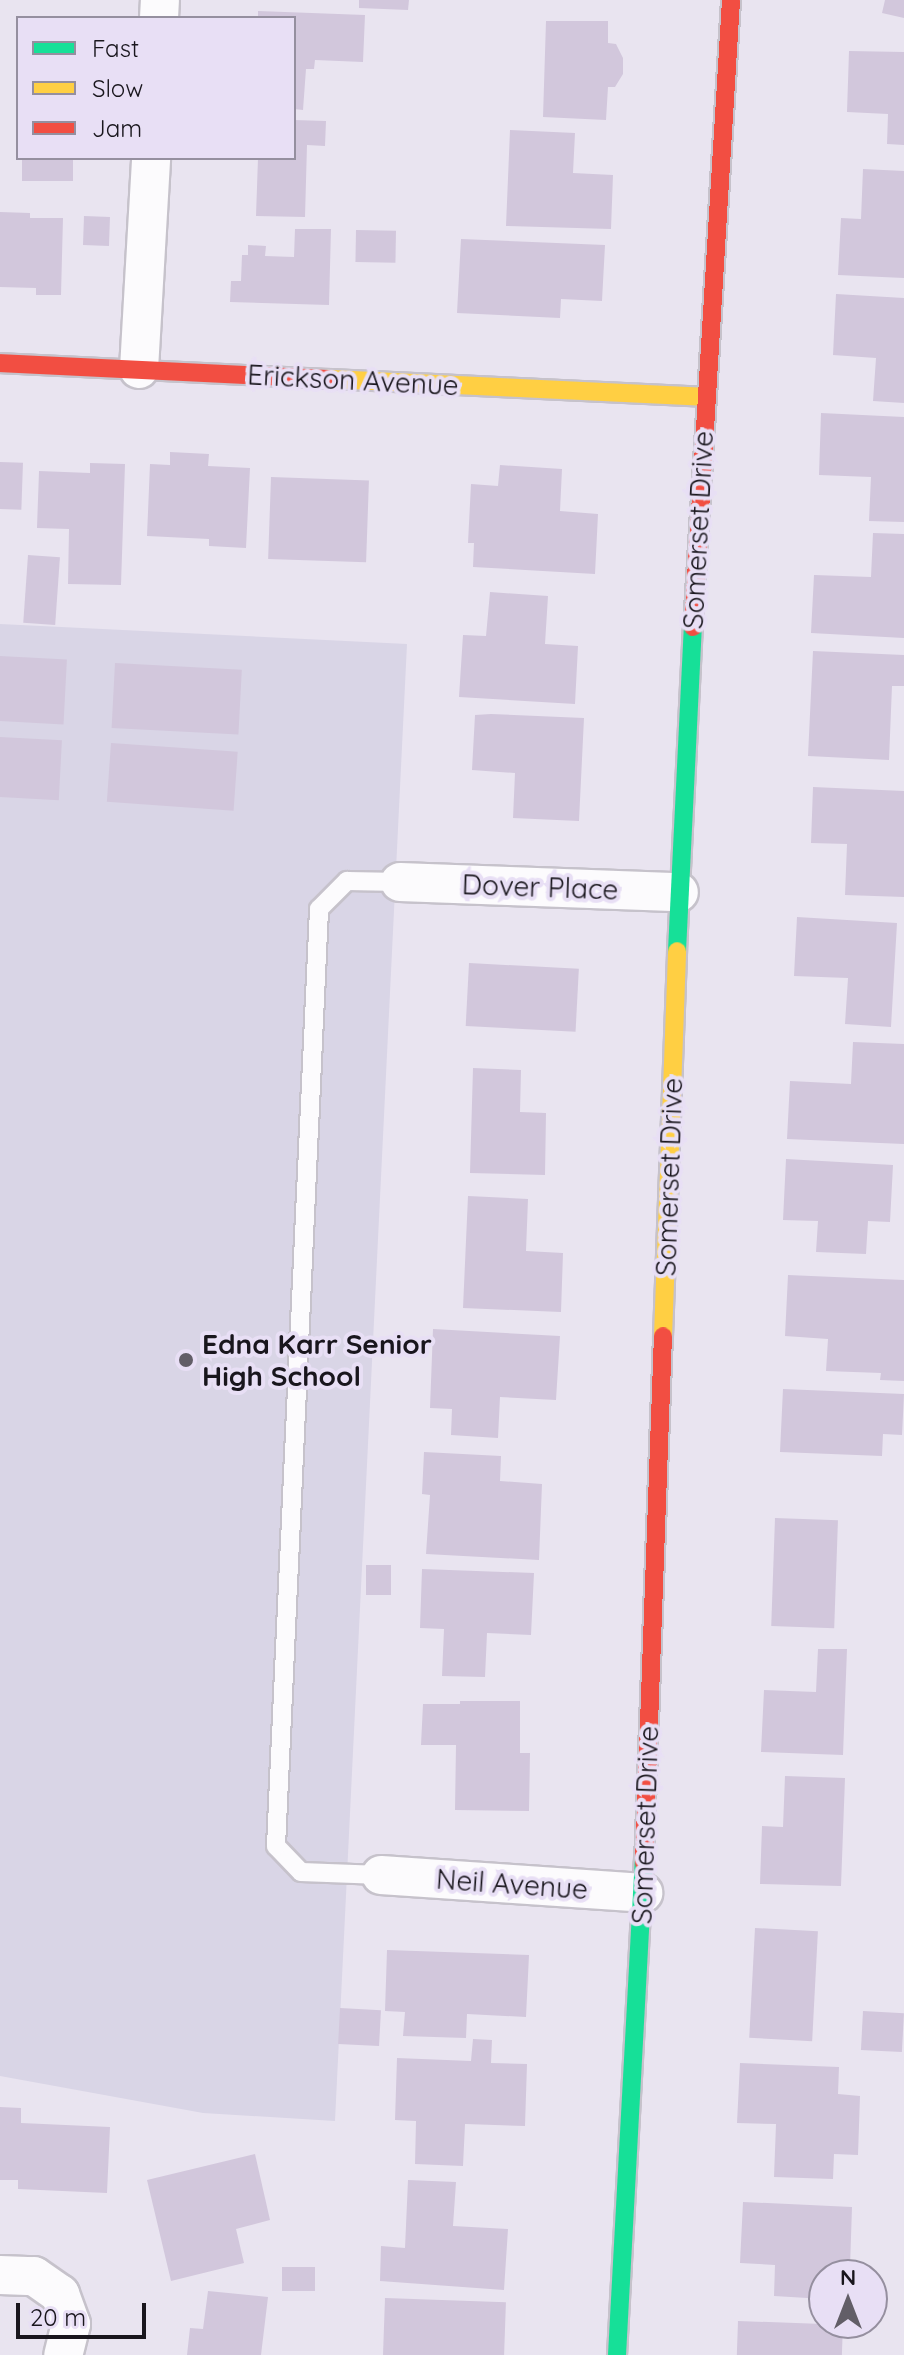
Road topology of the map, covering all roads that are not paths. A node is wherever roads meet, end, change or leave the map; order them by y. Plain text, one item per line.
1 (731, 0) edge
2 (151, 160) edge
3 (0, 363) edge
4 (139, 369) junction
5 (705, 397) junction
6 (400, 882) joint
7 (679, 892) junction
8 (381, 1875) joint
9 (643, 1893) junction
10 (0, 2275) edge
11 (63, 2355) edge
12 (617, 2355) edge

1 - 5 street, Somerset Drive
2 - 4 street
3 - 4 street, Erickson Avenue
4 - 5 street, Erickson Avenue
5 - 7 street, Somerset Drive
6 - 7 street, Dover Place
6 - 8 lane
7 - 9 street, Somerset Drive
8 - 9 street, Neil Avenue
9 - 12 street, Somerset Drive
10 - 11 street

